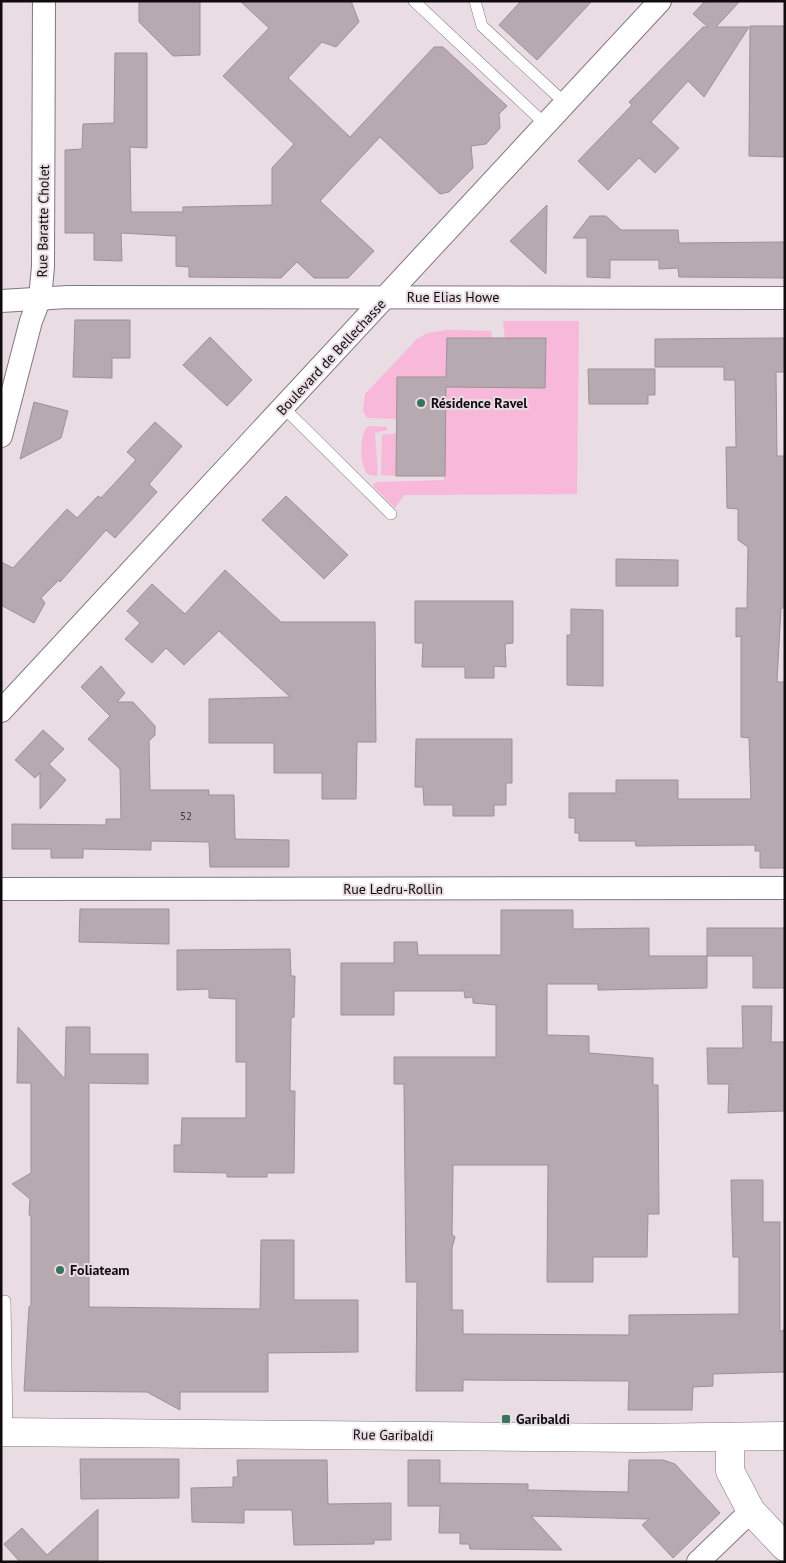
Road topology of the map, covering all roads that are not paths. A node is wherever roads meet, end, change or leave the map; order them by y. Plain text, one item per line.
1 (44, 1) edge
2 (414, 1) edge
3 (475, 1) edge
4 (660, 1) edge
5 (566, 104) junction
6 (546, 125) junction
7 (387, 297) junction
8 (40, 298) junction
9 (785, 298) edge
10 (1, 301) edge
11 (284, 408) junction
12 (1, 436) edge
13 (391, 514) dead end
14 (1, 711) edge
15 (785, 888) edge
16 (1, 889) edge
17 (5, 1301) dead end
18 (4, 1432) edge
19 (785, 1436) edge
20 (730, 1437) junction
21 (751, 1511) junction
22 (785, 1547) edge
23 (698, 1562) edge

1 - 8 street, Rue Baratte Cholet
2 - 6 lane
3 - 5 lane
4 - 5 street, Boulevard de Bellechasse
5 - 6 street, Boulevard de Bellechasse
6 - 7 street, Boulevard de Bellechasse
7 - 8 street, Rue Elias Howe
7 - 9 street, Rue Elias Howe
7 - 11 street, Boulevard de Bellechasse
8 - 10 street, Rue Elias Howe
8 - 12 street, Rue Baratte Cholet
11 - 13 lane
11 - 14 street, Boulevard de Bellechasse
15 - 16 street, Rue Ledru-Rollin
17 - 18 lane
18 - 20 street, Rue Garibaldi
19 - 20 street, Rue Garibaldi
20 - 21 street
21 - 22 street
21 - 23 street

